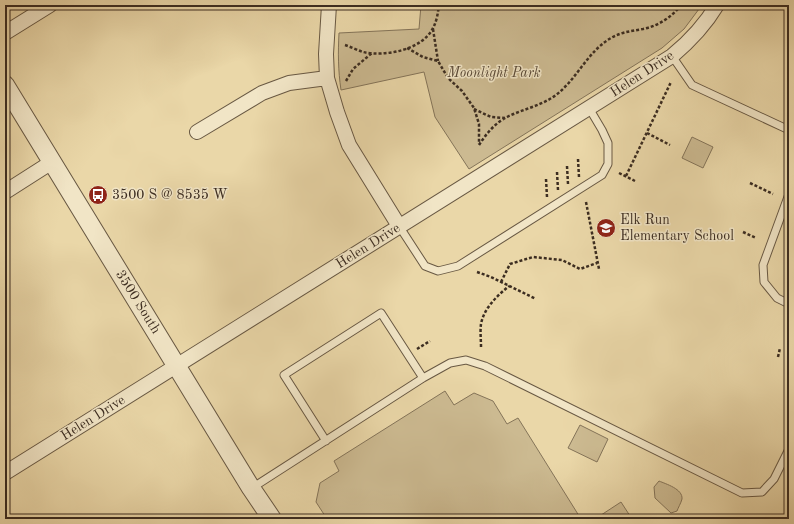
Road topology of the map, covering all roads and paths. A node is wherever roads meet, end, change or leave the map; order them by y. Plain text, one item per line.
1 (50, 5) edge
2 (330, 5) edge
3 (439, 5) edge
4 (681, 5) edge
5 (717, 5) edge
6 (433, 29) junction
7 (5, 33) edge
8 (345, 45) dead end
9 (407, 48) junction
10 (372, 53) junction
11 (672, 56) junction
12 (438, 61) junction
13 (327, 78) junction
14 (346, 81) dead end
15 (671, 82) dead end
16 (5, 85) edge
17 (474, 108) junction
18 (589, 108) junction
19 (506, 118) junction
20 (789, 130) edge
21 (197, 132) dead end
22 (647, 133) junction
23 (670, 145) dead end
24 (578, 159) dead end
25 (52, 162) junction
26 (567, 166) dead end
27 (557, 172) dead end
28 (619, 173) dead end
29 (626, 176) junction
30 (546, 179) dead end
31 (635, 181) dead end
32 (750, 183) dead end
33 (580, 189) junction
34 (5, 192) edge
35 (773, 194) dead end
36 (789, 194) edge
37 (568, 196) junction
38 (558, 202) junction
39 (586, 202) dead end
40 (548, 209) junction
41 (400, 226) junction
42 (743, 232) dead end
43 (756, 238) dead end
44 (597, 263) junction
45 (599, 269) dead end
46 (477, 272) dead end
47 (501, 282) junction
48 (509, 286) junction
49 (536, 299) dead end
50 (789, 304) edge
51 (481, 347) dead end
52 (780, 348) dead end
53 (778, 358) dead end
54 (177, 365) junction
55 (423, 378) junction
56 (326, 440) junction
57 (789, 449) edge
58 (5, 473) edge
59 (251, 488) junction
60 (272, 519) edge

1 - 7 street
2 - 13 street
3 - 6 path
4 - 19 path
5 - 11 street, Helen Drive
6 - 9 path
6 - 12 path
8 - 10 path
9 - 10 path
9 - 12 path
10 - 14 path
11 - 18 street, Helen Drive
11 - 20 lane
12 - 17 path
13 - 21 street
13 - 41 street
15 - 22 path
16 - 25 street, 3500 South
17 - 19 path
17 - 19 path
18 - 33 lane
18 - 41 street, Helen Drive
22 - 23 path
22 - 29 path
24 - 33 path
25 - 34 street
25 - 54 street, 3500 South
26 - 37 path
27 - 38 path
28 - 29 path
29 - 31 path
30 - 40 path
32 - 35 path
33 - 37 lane
36 - 50 lane
37 - 38 lane
38 - 40 lane
39 - 44 path
40 - 41 lane
41 - 54 street, Helen Drive
42 - 43 path
44 - 45 path
44 - 47 path
46 - 47 path
47 - 48 path
48 - 49 path
48 - 51 path
52 - 53 path
54 - 58 street, Helen Drive
54 - 59 street, 3500 South
55 - 56 lane
55 - 56 lane
55 - 57 lane
56 - 59 lane
59 - 60 street, 3500 South

